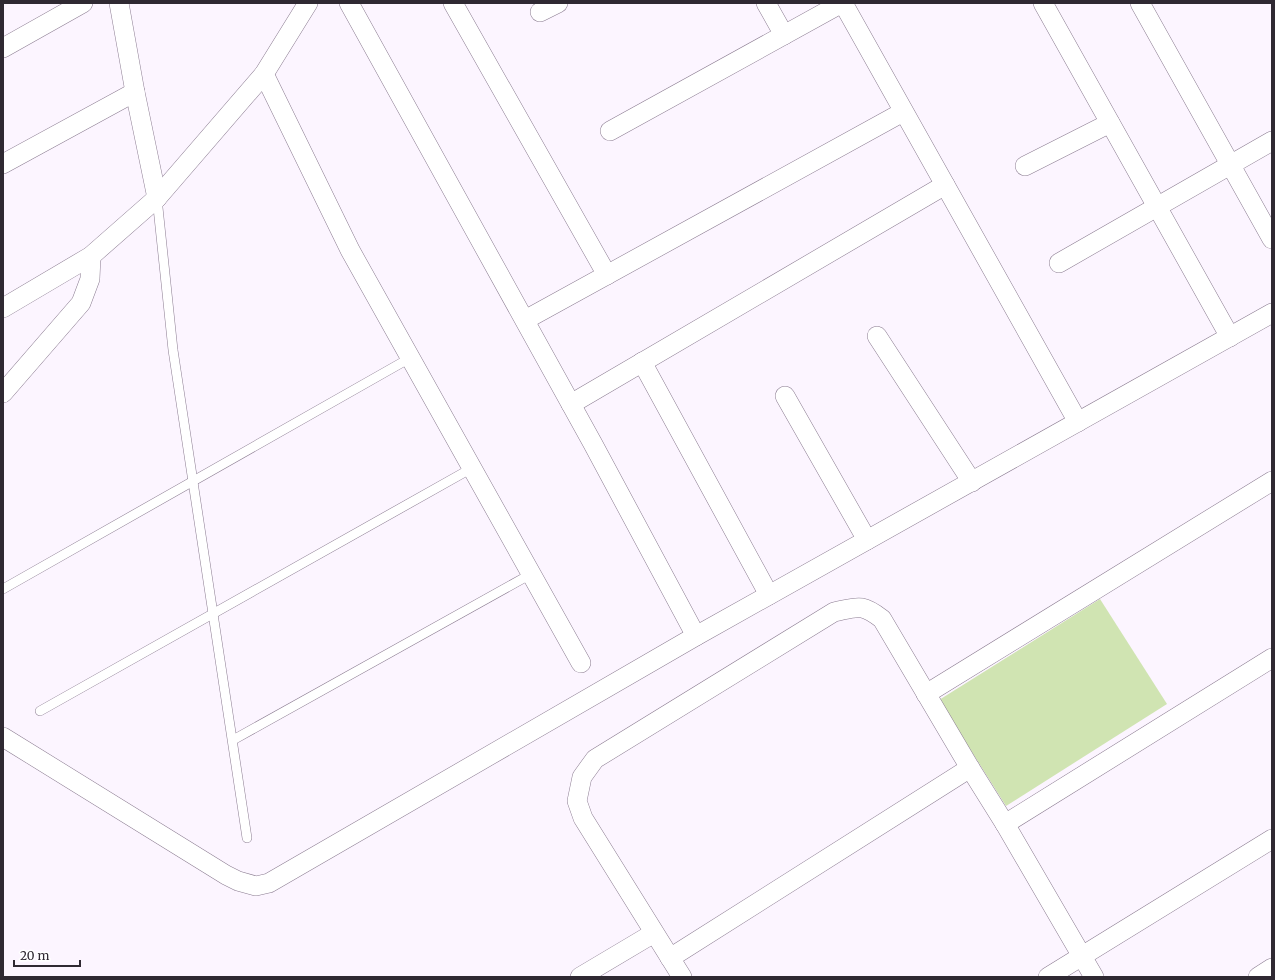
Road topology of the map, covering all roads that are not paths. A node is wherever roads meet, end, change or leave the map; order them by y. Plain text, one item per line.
1 (83, 3) edge
2 (119, 3) edge
3 (308, 3) edge
4 (349, 3) edge
5 (453, 3) edge
6 (558, 3) edge
7 (766, 3) edge
8 (842, 3) edge
9 (1042, 3) edge
10 (1140, 3) edge
11 (540, 12) dead end
12 (784, 35) junction
13 (3, 48) edge
14 (264, 74) junction
15 (135, 92) junction
16 (903, 112) junction
17 (1110, 123) junction
18 (610, 131) dead end
19 (1272, 141) edge
20 (3, 164) edge
21 (1230, 164) junction
22 (1024, 166) dead end
23 (945, 185) junction
24 (157, 198) junction
25 (1157, 206) junction
26 (1272, 239) edge
27 (91, 256) junction
28 (1059, 264) dead end
29 (607, 275) junction
30 (3, 308) edge
31 (1272, 313) edge
32 (524, 320) junction
33 (877, 336) dead end
34 (1230, 337) junction
35 (410, 358) junction
36 (642, 362) junction
37 (3, 393) edge
38 (785, 396) dead end
39 (570, 404) junction
40 (1078, 422) junction
41 (472, 468) junction
42 (1272, 480) edge
43 (193, 481) junction
44 (972, 482) junction
45 (867, 540) junction
46 (531, 574) junction
47 (3, 589) edge
48 (769, 595) junction
49 (213, 613) junction
50 (696, 636) junction
51 (1272, 658) edge
52 (581, 663) dead end
53 (926, 694) junction
54 (40, 711) dead end
55 (3, 737) edge
56 (232, 740) junction
57 (970, 768) junction
58 (1005, 824) junction
59 (247, 838) dead end
60 (1272, 839) edge
61 (654, 933) junction
62 (1081, 957) junction
63 (670, 958) junction
64 (1272, 968) edge
65 (580, 977) edge
66 (682, 977) edge
67 (1048, 977) edge
68 (1094, 977) edge
69 (1258, 977) edge

1 - 13 street
2 - 15 street
3 - 14 street
4 - 32 street
5 - 29 street
6 - 11 street
7 - 12 street
8 - 12 street
8 - 16 street
9 - 17 street
10 - 21 street
12 - 18 street
14 - 24 street
14 - 35 street
15 - 20 street
15 - 24 street
16 - 23 street
16 - 29 street
17 - 22 street
17 - 25 street
19 - 21 street
21 - 25 street
21 - 26 street
23 - 36 street
23 - 40 street
24 - 27 street
24 - 43 lane
25 - 28 street
25 - 34 street
27 - 30 street
27 - 37 street
29 - 32 street
31 - 34 street
32 - 39 street
33 - 44 street
34 - 40 street
35 - 41 street
35 - 43 lane
36 - 39 street
36 - 48 street
38 - 45 street
39 - 50 street
40 - 44 street
41 - 46 street
41 - 49 lane
42 - 53 street
43 - 47 lane
43 - 49 lane
44 - 45 street
45 - 48 street
46 - 52 street
46 - 56 lane
48 - 50 street
49 - 54 lane
49 - 56 lane
50 - 55 street
51 - 58 street
53 - 57 street
53 - 61 street
56 - 59 lane
57 - 58 street
57 - 63 street
58 - 62 street
60 - 62 street
61 - 63 street
61 - 65 street
62 - 67 street
62 - 68 street
63 - 66 street
64 - 69 street

